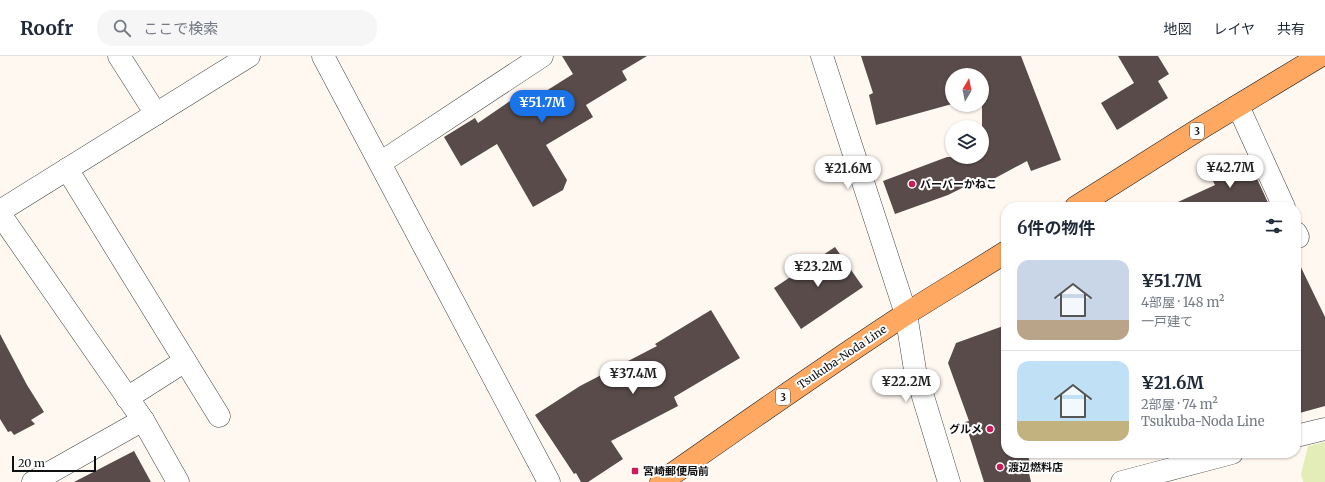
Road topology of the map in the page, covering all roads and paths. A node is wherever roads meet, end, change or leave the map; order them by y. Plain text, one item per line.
1 (119, 56) edge
2 (249, 56) edge
3 (323, 56) edge
4 (542, 56) edge
5 (822, 56) edge
6 (1320, 56) edge
7 (1238, 106) junction
8 (156, 114) junction
9 (380, 162) junction
10 (67, 169) junction
11 (1084, 202) edge
12 (1282, 202) edge
13 (2, 219) edge
14 (1001, 255) edge
15 (906, 314) junction
16 (185, 361) junction
17 (127, 398) junction
18 (219, 416) dead end
19 (142, 420) junction
20 (1325, 429) edge
21 (1301, 435) edge
22 (1213, 458) edge
23 (33, 482) edge
24 (178, 482) edge
25 (549, 482) edge
26 (661, 482) edge
27 (949, 482) edge
28 (1122, 482) edge

1 - 8 street
2 - 8 street
3 - 9 street
4 - 9 street
5 - 15 street
6 - 7 main road, 3
7 - 11 main road, 3
7 - 12 street
8 - 10 street
9 - 25 street
10 - 13 street
10 - 16 street
13 - 17 street
14 - 15 main road, Tsukuba-Noda Line / 3
15 - 26 main road, Tsukuba-Noda Line / 3
15 - 27 street
16 - 17 street
16 - 18 street
17 - 19 street
19 - 23 street
19 - 24 street
20 - 21 street
22 - 28 street

